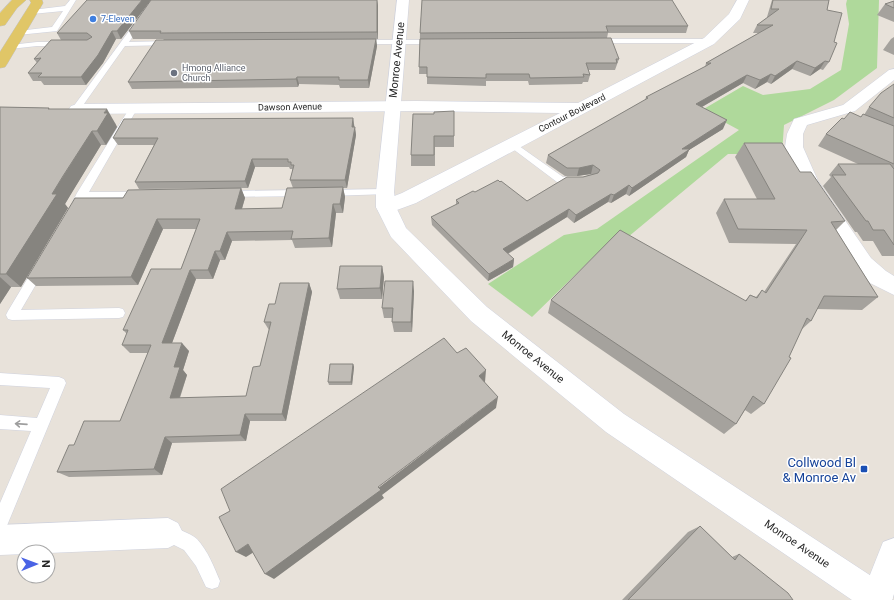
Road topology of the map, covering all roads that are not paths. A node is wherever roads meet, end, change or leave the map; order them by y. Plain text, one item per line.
1 (20, 0) edge
2 (73, 0) edge
3 (155, 0) edge
4 (403, 0) edge
5 (743, 0) edge
6 (34, 6) edge
7 (68, 8) junction
8 (5, 10) edge
9 (0, 22) edge
10 (18, 33) junction
11 (590, 41) edge
12 (709, 41) junction
13 (351, 42) edge
14 (399, 42) junction
15 (446, 42) edge
16 (178, 43) edge
17 (76, 44) edge
18 (123, 44) junction
19 (10, 46) junction
20 (0, 64) edge
21 (894, 73) edge
22 (393, 106) junction
23 (581, 108) junction
24 (68, 109) joint
25 (133, 109) junction
26 (512, 144) junction
27 (584, 181) edge
28 (153, 194) edge
29 (217, 194) edge
30 (81, 195) junction
31 (385, 200) junction
32 (73, 208) edge
33 (43, 262) edge
34 (894, 286) edge
35 (119, 313) dead end
36 (0, 379) edge
37 (0, 422) edge
38 (41, 425) junction
39 (0, 522) edge
40 (168, 533) joint
41 (0, 540) edge
42 (894, 553) edge
43 (212, 581) dead end
44 (876, 599) edge

1 - 8 main road
2 - 7 lane
3 - 18 lane
4 - 14 street, Monroe Avenue
5 - 12 street, Contour Boulevard
6 - 7 lane
6 - 10 main road
7 - 10 lane
8 - 9 main road
10 - 19 main road
11 - 12 lane
12 - 23 street, Contour Boulevard
13 - 14 lane
14 - 15 lane
14 - 22 street, Monroe Avenue
16 - 18 lane
17 - 19 lane
18 - 24 lane
19 - 20 main road
21 - 34 street
22 - 23 street, Dawson Avenue
22 - 25 street, Dawson Avenue
22 - 31 street, Monroe Avenue
23 - 26 street, Contour Boulevard
24 - 25 street, Dawson Avenue
25 - 30 lane
26 - 27 lane
26 - 31 street, Contour Boulevard
28 - 30 lane
29 - 31 lane
30 - 32 lane
31 - 44 street, Monroe Avenue
33 - 35 lane
36 - 38 lane
38 -> 37 lane
38 - 39 lane
40 - 41 street
40 - 43 lane
42 - 44 street

